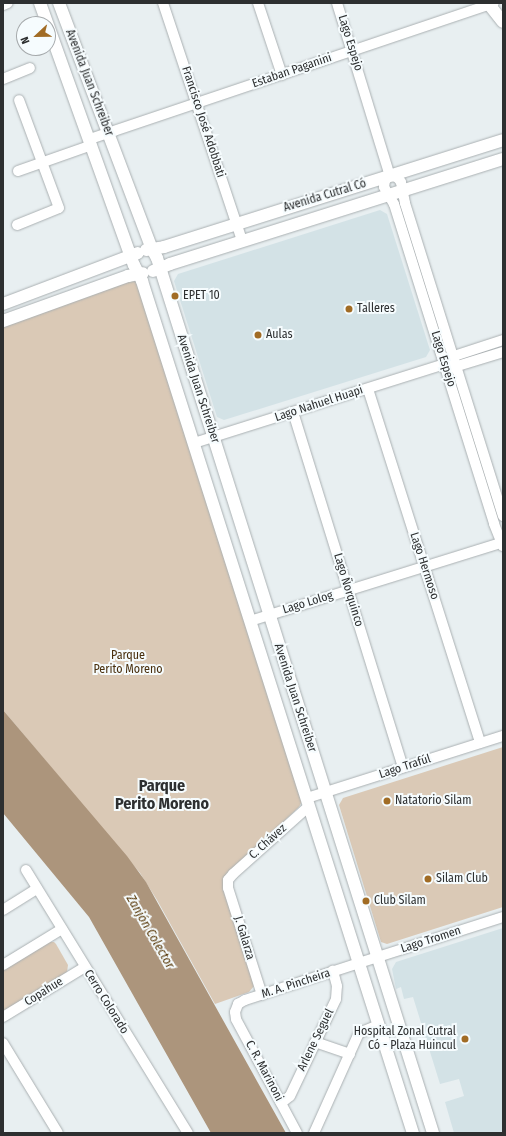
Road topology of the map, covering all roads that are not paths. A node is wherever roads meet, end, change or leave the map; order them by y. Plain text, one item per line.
1 (8, 3) edge
2 (40, 3) edge
3 (59, 3) edge
4 (163, 3) edge
5 (258, 3) edge
6 (337, 3) edge
7 (490, 4) edge
8 (3, 5) edge
9 (503, 22) edge
10 (352, 51) junction
11 (30, 68) dead end
12 (282, 75) junction
13 (3, 79) edge
14 (19, 100) dead end
15 (196, 104) junction
16 (108, 133) junction
17 (91, 142) junction
18 (503, 142) edge
19 (503, 159) edge
20 (42, 162) junction
21 (18, 171) dead end
22 (390, 176) junction
23 (402, 191) junction
24 (389, 195) junction
25 (236, 224) junction
26 (17, 225) dead end
27 (242, 241) junction
28 (145, 262) junction
29 (3, 305) edge
30 (4, 320) edge
31 (503, 340) edge
32 (503, 352) edge
33 (453, 356) junction
34 (444, 364) junction
35 (456, 367) junction
36 (368, 388) junction
37 (292, 412) junction
38 (213, 437) junction
39 (194, 443) junction
40 (503, 516) edge
41 (502, 544) edge
42 (424, 567) junction
43 (348, 591) junction
44 (269, 616) junction
45 (250, 621) junction
46 (503, 736) edge
47 (480, 743) junction
48 (403, 767) junction
49 (325, 792) junction
50 (308, 802) junction
51 (26, 870) dead end
52 (228, 880) joint
53 (38, 889) junction
54 (3, 910) edge
55 (503, 917) edge
56 (62, 929) junction
57 (377, 957) junction
58 (359, 963) junction
59 (3, 965) edge
60 (85, 967) junction
61 (333, 972) junction
62 (262, 995) junction
63 (236, 1008) joint
64 (3, 1017) edge
65 (379, 1025) junction
66 (315, 1042) junction
67 (3, 1043) edge
68 (350, 1054) junction
69 (281, 1103) junction
70 (431, 1129) edge
71 (410, 1130) edge
72 (58, 1133) edge
73 (188, 1133) edge
74 (297, 1133) edge
75 (314, 1133) edge

1 - 8 street
2 - 17 main road, Avenida Juan Schreiber
3 - 16 main road, Avenida Juan Schreiber
4 - 15 street, Francisco José Adobbati
5 - 12 street
6 - 10 street, Lago Espejo
7 - 9 main road
7 - 10 street, Estaban Paganini
10 - 12 street, Estaban Paganini
10 - 22 street, Lago Espejo
11 - 13 street
12 - 15 street, Estaban Paganini
14 - 20 street
15 - 16 street, Estaban Paganini
15 - 25 street, Francisco José Adobbati
16 - 17 street, Estaban Paganini
16 - 28 main road, Avenida Juan Schreiber
17 - 20 street, Estaban Paganini
17 - 28 main road, Avenida Juan Schreiber
18 - 22 main road, Avenida Cutral Có
19 - 23 main road, Avenida Cutral Có
20 - 21 street, Estaban Paganini
20 - 26 street
22 - 23 street, Lago Espejo
22 - 24 street, Lago Espejo
22 - 25 main road, Avenida Cutral Có
23 - 24 main road, Avenida Cutral Có
23 - 33 street, Lago Espejo
24 - 27 main road, Avenida Cutral Có
24 - 34 street, Lago Espejo
25 - 27 street, Francisco José Adobbati
25 - 28 main road, Avenida Cutral Có
27 - 28 main road, Avenida Cutral Có
28 - 29 main road, Avenida Cutral Có
28 - 30 main road, Avenida Cutral Có
28 - 38 main road, Avenida Juan Schreiber
28 - 39 main road, Avenida Juan Schreiber
29 - 30 street
31 - 33 street, Lago Nahuel Huapi
32 - 35 street
33 - 34 street, Lago Nahuel Huapi
33 - 35 street, Lago Espejo
34 - 35 street
34 - 36 street, Lago Nahuel Huapi
34 - 41 street, Lago Espejo
35 - 40 street, Lago Espejo
36 - 37 street, Lago Nahuel Huapi
36 - 42 street, Lago Hermoso
37 - 38 street, Lago Nahuel Huapi
37 - 43 street, Lago Ñorquinco
38 - 39 street, Lago Nahuel Huapi
38 - 44 main road, Avenida Juan Schreiber
39 - 45 main road, Avenida Juan Schreiber
41 - 42 street, Lago Lolog
42 - 43 street, Lago Lolog
42 - 47 street, Lago Hermoso
43 - 44 street, Lago Lolog
43 - 48 street, Lago Ñorquinco
44 - 45 street, Lago Lolog
44 - 49 main road, Avenida Juan Schreiber
45 - 50 main road, Avenida Juan Schreiber
46 - 47 street, Lago Trafúl
47 - 48 street, Lago Trafúl
48 - 49 street, Lago Trafúl
49 - 50 street, Lago Trafúl
49 - 57 main road, Avenida Juan Schreiber
50 - 52 street, C. Chávez
50 - 58 main road, Avenida Juan Schreiber
51 - 53 street, Cerro Colorado
52 - 62 street, J. Galarza
53 - 54 street
53 - 56 street, Cerro Colorado
55 - 57 street, Lago Tromen
56 - 59 street
56 - 60 street, Cerro Colorado
57 - 58 street, Lago Tromen
57 - 70 main road, Avenida Juan Schreiber
58 - 61 street, M. A. Pincheira
58 - 65 main road, Avenida Juan Schreiber
60 - 64 street, Copahue
60 - 73 street, Cerro Colorado
61 - 62 street, M. A. Pincheira
61 - 66 street, Arlene Seguel
62 - 63 street, M. A. Pincheira
63 - 69 street, C. R. Marinoni
65 - 68 street
65 - 71 main road, Avenida Juan Schreiber
66 - 68 street
66 - 69 street, Arlene Seguel
67 - 72 street
68 - 75 street
69 - 74 street, C. R. Marinoni
70 - 71 main road

